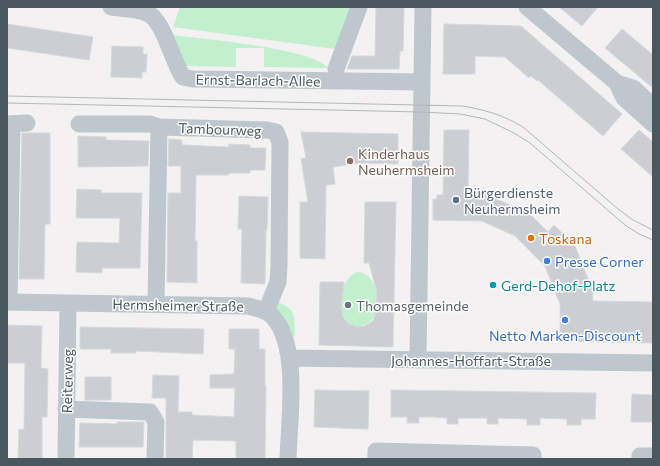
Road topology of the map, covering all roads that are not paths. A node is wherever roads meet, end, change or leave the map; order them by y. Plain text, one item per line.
1 (359, 7) edge
2 (423, 7) edge
3 (527, 7) edge
4 (120, 8) edge
5 (336, 70) dead end
6 (422, 82) junction
7 (617, 83) junction
8 (653, 106) edge
9 (15, 124) edge
10 (79, 124) dead end
11 (653, 124) edge
12 (158, 127) junction
13 (8, 302) edge
14 (68, 303) junction
15 (156, 304) junction
16 (266, 311) junction
17 (289, 358) junction
18 (418, 360) junction
19 (653, 363) edge
20 (66, 409) junction
21 (653, 456) edge
22 (66, 459) edge
23 (155, 459) edge
24 (288, 459) edge
25 (376, 459) edge
26 (533, 459) edge
27 (640, 459) edge

1 - 5 street
2 - 6 street
3 - 7 street
4 - 6 street, Ernst-Barlach-Allee
6 - 18 street
7 - 8 street
7 - 11 street
9 - 13 street
10 - 12 street
12 - 15 street, Tambourweg
12 - 16 street, Tambourweg
13 - 14 street, Hermsheimer Straße
14 - 15 street, Hermsheimer Straße
14 - 20 street, Reiterweg
15 - 16 street, Hermsheimer Straße
16 - 17 street
17 - 18 street, Johannes-Hoffart-Straße
17 - 24 street
18 - 19 street, Johannes-Hoffart-Straße
20 - 22 street, Reiterweg
20 - 23 street
21 - 27 street
25 - 26 street

